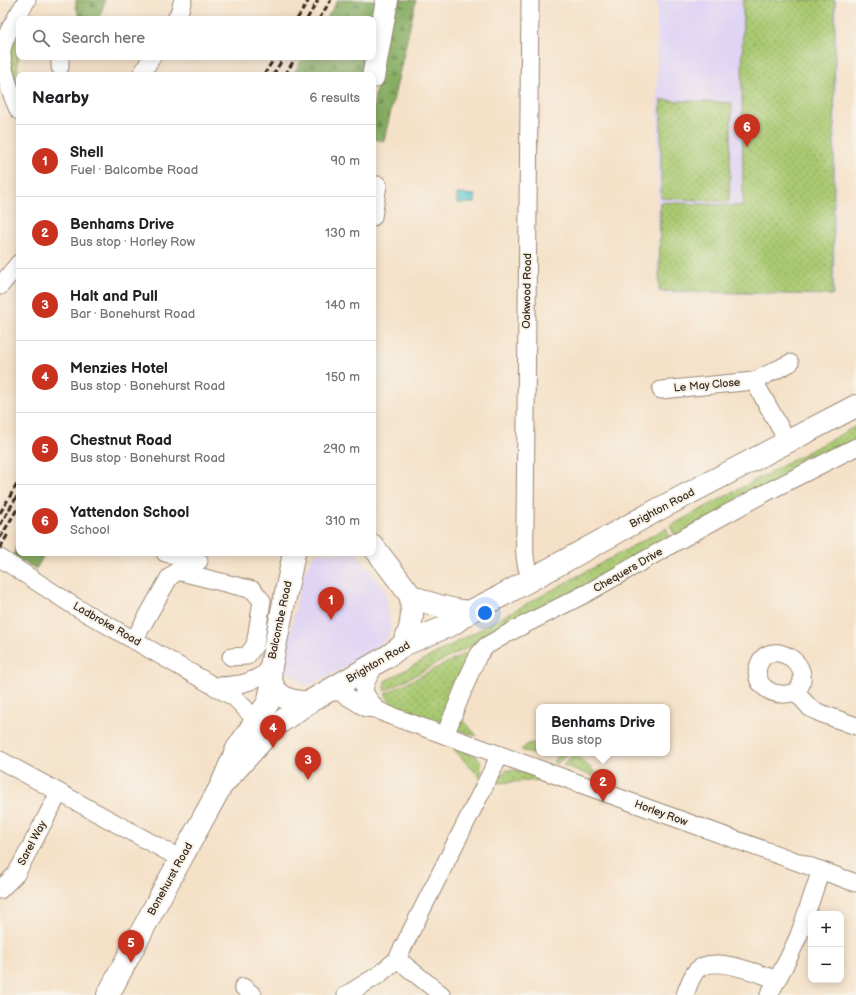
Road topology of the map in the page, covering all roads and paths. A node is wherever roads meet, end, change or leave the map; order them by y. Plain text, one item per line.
1 (27, 0) edge
2 (183, 0) edge
3 (387, 0) edge
4 (530, 0) edge
5 (17, 16) edge
6 (178, 16) edge
7 (16, 17) edge
8 (10, 26) edge
9 (1, 52) edge
10 (150, 60) edge
11 (143, 72) edge
12 (374, 72) edge
13 (16, 104) edge
14 (378, 185) dead end
15 (376, 198) edge
16 (16, 267) edge
17 (0, 286) edge
18 (790, 363) dead end
19 (754, 381) junction
20 (661, 390) dead end
21 (856, 406) edge
22 (788, 442) junction
23 (856, 447) edge
24 (376, 550) edge
25 (178, 556) edge
26 (293, 556) edge
27 (0, 558) edge
28 (199, 561) dead end
29 (532, 580) junction
30 (411, 596) junction
31 (469, 612) junction
32 (134, 640) junction
33 (403, 645) junction
34 (231, 657) dead end
35 (376, 664) junction
36 (271, 678) junction
37 (216, 686) junction
38 (796, 692) dead end
39 (318, 697) junction
40 (376, 709) junction
41 (266, 723) junction
42 (856, 726) edge
43 (445, 735) junction
44 (500, 756) junction
45 (0, 760) edge
46 (59, 793) junction
47 (181, 859) junction
48 (822, 870) junction
49 (856, 883) edge
50 (0, 890) edge
51 (397, 959) junction
52 (778, 980) junction
53 (108, 995) edge
54 (346, 995) edge
55 (442, 995) edge
56 (685, 995) edge
57 (769, 995) edge

1 - 5 street
2 - 6 street
3 - 12 main road
4 - 29 street, Oakwood Road
7 - 8 street
8 - 9 street
9 - 13 street
10 - 11 street
14 - 15 street
16 - 17 street
18 - 19 street, Le May Close
19 - 20 street, Le May Close
19 - 22 street, Le May Close
21 - 22 main road, Brighton Road
22 - 29 main road, Brighton Road
23 - 43 street, Chequers Drive
24 - 30 main road
25 - 28 street
26 - 36 main road, Balcombe Road
27 - 32 street, Ladbroke Road
29 - 31 main road, Brighton Road
30 - 31 main road
30 - 33 main road
31 - 33 main road, Brighton Road
32 - 34 street
32 - 37 street, Ladbroke Road
33 - 35 main road, Brighton Road
35 - 39 main road, Brighton Road
35 - 40 street
36 - 37 street
36 - 39 main road
36 - 41 main road, Bonehurst Road
37 - 41 street, Ladbroke Road
38 - 42 street
39 - 40 street, Horley Row
39 - 41 main road, Bonehurst Road
40 - 43 street, Horley Row
41 - 47 main road, Bonehurst Road
43 - 44 street, Horley Row
44 - 48 street, Horley Row
44 - 51 street
45 - 46 street
46 - 47 street
46 - 50 street, Sarel Way
47 - 53 main road, Bonehurst Road
48 - 49 street, Horley Row
48 - 52 street
51 - 54 street
51 - 55 street
52 - 56 street
52 - 57 street

